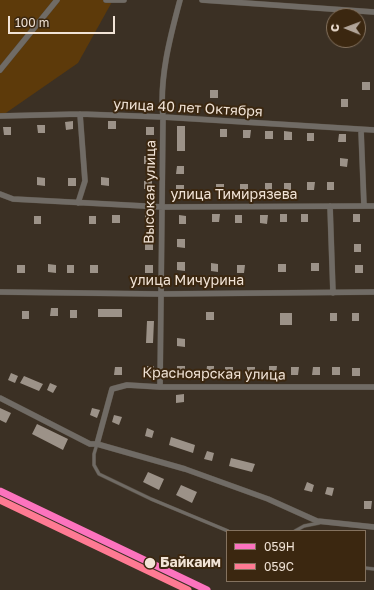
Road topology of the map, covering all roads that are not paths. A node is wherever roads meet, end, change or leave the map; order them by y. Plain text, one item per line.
1 (56, 0) edge
2 (106, 0) edge
3 (124, 0) edge
4 (180, 0) edge
5 (202, 0) edge
6 (374, 12) edge
7 (0, 70) edge
8 (80, 114) junction
9 (0, 116) edge
10 (163, 117) junction
11 (362, 130) junction
12 (374, 130) edge
13 (0, 194) edge
14 (78, 203) junction
15 (330, 206) junction
16 (364, 206) junction
17 (374, 206) edge
18 (163, 208) junction
19 (0, 292) edge
20 (374, 292) edge
21 (333, 293) junction
22 (160, 294) junction
23 (160, 387) junction
24 (374, 387) edge
25 (0, 398) edge
26 (98, 444) junction
27 (323, 522) junction
28 (374, 527) edge
29 (360, 529) edge
30 (226, 530) edge
31 (297, 530) edge

1 - 7 street
2 - 3 street
4 - 10 street, Высокая улица
5 - 6 street
8 - 9 street, улица 40 лет Октября
8 - 10 street, улица 40 лет Октября
8 - 14 street
10 - 11 street, улица 40 лет Октября
10 - 18 street, Высокая улица
11 - 12 street, улица 40 лет Октября
11 - 16 street
13 - 14 street, улица Тимирязева
14 - 18 street, улица Тимирязева
15 - 16 street, улица Тимирязева
15 - 18 street, улица Тимирязева
15 - 21 street
16 - 17 street, улица Тимирязева
18 - 22 street, Высокая улица
19 - 22 street, улица Мичурина
20 - 21 street, улица Мичурина
21 - 22 street, улица Мичурина
22 - 23 street, Высокая улица
23 - 24 street, Красноярская улица
23 - 26 street, Красноярская улица
25 - 26 street
26 - 27 street
26 - 30 lane
27 - 29 street
27 - 31 lane
28 - 29 street

